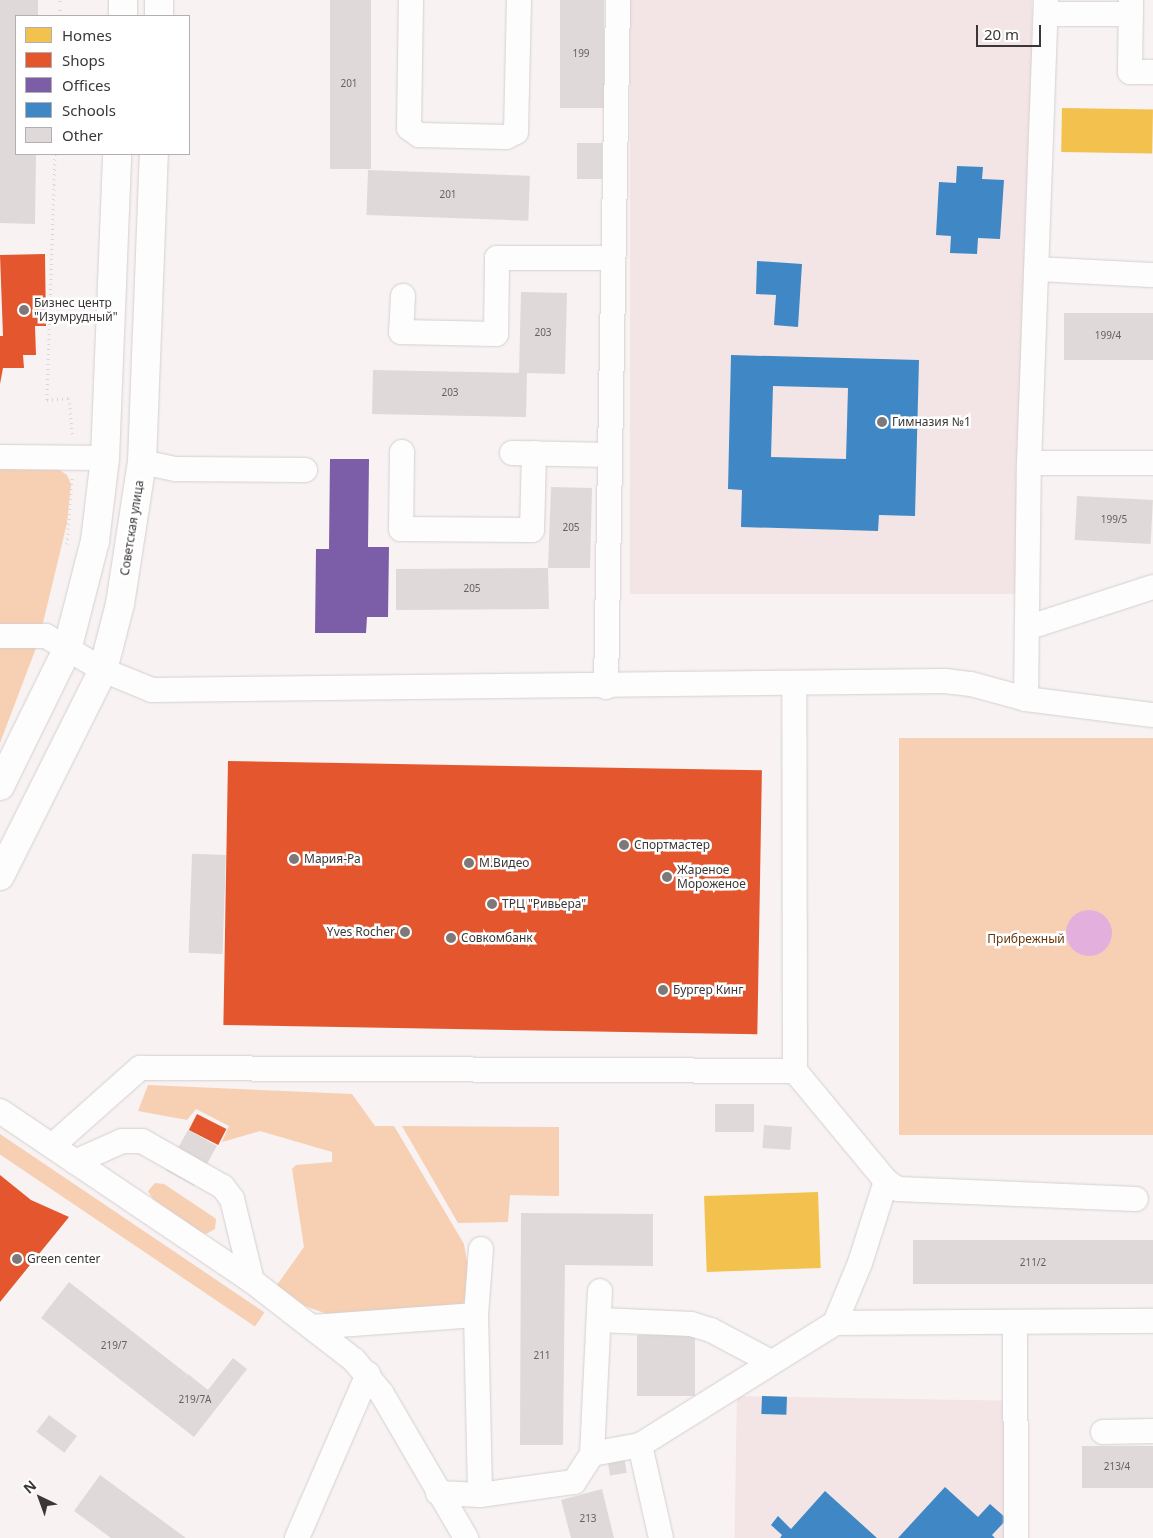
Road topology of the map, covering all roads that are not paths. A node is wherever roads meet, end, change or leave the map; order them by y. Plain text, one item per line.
1 (123, 0) edge
2 (159, 0) edge
3 (411, 0) edge
4 (518, 0) edge
5 (618, 0) edge
6 (1046, 7) edge
7 (1131, 7) edge
8 (123, 15) edge
9 (159, 15) edge
10 (1153, 72) edge
11 (117, 155) edge
12 (154, 155) edge
13 (613, 258) junction
14 (1037, 269) junction
15 (1153, 274) edge
16 (403, 296) dead end
17 (402, 452) dead end
18 (608, 455) junction
19 (0, 457) edge
20 (105, 458) junction
21 (142, 462) junction
22 (1028, 463) junction
23 (1153, 463) edge
24 (305, 470) dead end
25 (1153, 587) edge
26 (1027, 628) junction
27 (0, 636) edge
28 (67, 650) junction
29 (103, 670) junction
30 (794, 685) junction
31 (606, 687) junction
32 (1026, 699) junction
33 (1153, 715) edge
34 (0, 786) edge
35 (0, 876) edge
36 (794, 1071) junction
37 (0, 1111) edge
38 (52, 1146) junction
39 (75, 1162) junction
40 (886, 1181) junction
41 (1136, 1199) dead end
42 (481, 1249) dead end
43 (252, 1281) junction
44 (600, 1291) dead end
45 (476, 1315) junction
46 (600, 1320) junction
47 (1153, 1321) edge
48 (1015, 1322) junction
49 (835, 1323) junction
50 (312, 1327) junction
51 (771, 1362) junction
52 (368, 1374) junction
53 (1153, 1431) edge
54 (1103, 1432) dead end
55 (640, 1445) junction
56 (592, 1454) junction
57 (438, 1493) junction
58 (480, 1495) junction
59 (297, 1538) edge
60 (466, 1538) edge
61 (661, 1538) edge
62 (1016, 1538) edge

1 - 8 main road
2 - 9 main road
3 - 4 street
5 - 13 street
6 - 7 street
6 - 14 street
7 - 10 street
11 - 20 main road
12 - 21 main road, Советская улица
13 - 16 street
13 - 18 street
14 - 15 street
14 - 22 street
17 - 18 street
18 - 31 street
19 - 20 street
20 - 21 main road
20 - 28 main road
21 - 24 street
21 - 29 main road, Советская улица
22 - 23 street
22 - 26 street
25 - 26 street
26 - 32 street
27 - 28 street
28 - 29 street
28 - 34 main road
29 - 31 street
29 - 35 main road, Советская улица
30 - 31 street
30 - 32 street
30 - 36 street
32 - 33 street
36 - 38 street
36 - 40 street
37 - 38 street
38 - 39 street
39 - 43 street
39 - 43 street
40 - 41 street
40 - 49 street
42 - 45 street
43 - 50 street
44 - 46 street
45 - 50 street
45 - 58 street
46 - 51 street
46 - 56 street
47 - 48 street
48 - 49 street
48 - 62 street
49 - 51 street
50 - 52 street
51 - 55 street
52 - 57 street
52 - 59 street
53 - 54 street
55 - 56 street
55 - 61 street
56 - 58 street
57 - 58 street
57 - 60 street

